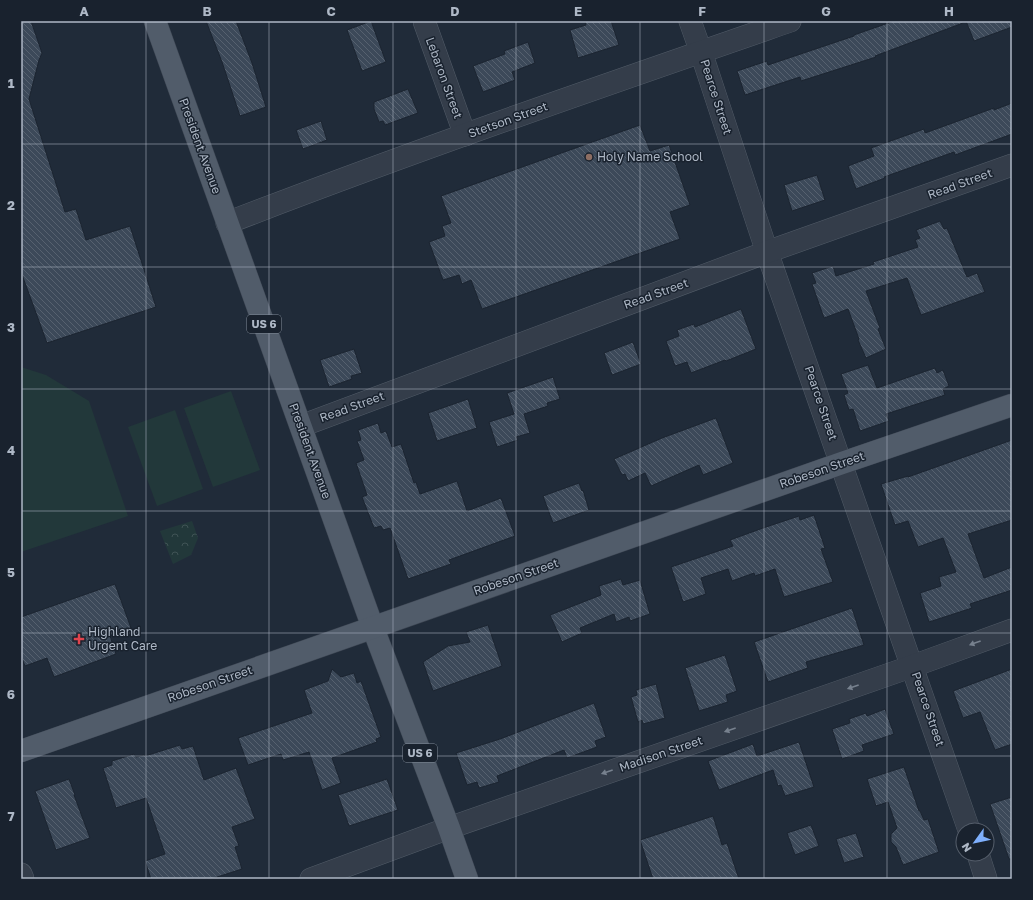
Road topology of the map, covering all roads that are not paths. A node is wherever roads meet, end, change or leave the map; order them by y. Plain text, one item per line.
1 (156, 21) edge
2 (424, 21) edge
3 (690, 21) edge
4 (790, 21) edge
5 (701, 52) junction
6 (465, 135) junction
7 (1012, 166) edge
8 (227, 223) junction
9 (767, 252) junction
10 (1012, 405) edge
11 (301, 426) junction
12 (842, 463) junction
13 (373, 628) junction
14 (1012, 630) edge
15 (913, 666) junction
16 (21, 751) edge
17 (966, 822) edge
18 (449, 828) junction
19 (981, 862) edge
20 (21, 874) edge
21 (23, 879) edge
22 (311, 879) edge
23 (467, 879) edge
24 (986, 879) edge

1 - 8 main road, President Avenue / US 6
2 - 6 street, Lebaron Street
3 - 5 street, Pearce Street
4 - 5 street, Stetson Street
5 - 6 street, Stetson Street
5 - 9 street, Pearce Street
6 - 8 street, Stetson Street
7 - 9 street, Read Street
8 - 11 main road, President Avenue / US 6
9 - 11 street, Read Street
9 - 12 street, Pearce Street
10 - 12 main road, Robeson Street
11 - 13 main road, President Avenue / US 6
12 - 13 main road, Robeson Street
12 - 15 street, Pearce Street
13 - 16 main road, Robeson Street
13 - 18 main road, President Avenue / US 6
14 -> 15 street, Madison Street
15 - 17 street, Pearce Street
15 -> 18 street, Madison Street
18 - 22 street, Madison Street
18 - 23 main road, President Avenue / US 6
19 - 24 street
20 - 21 street

